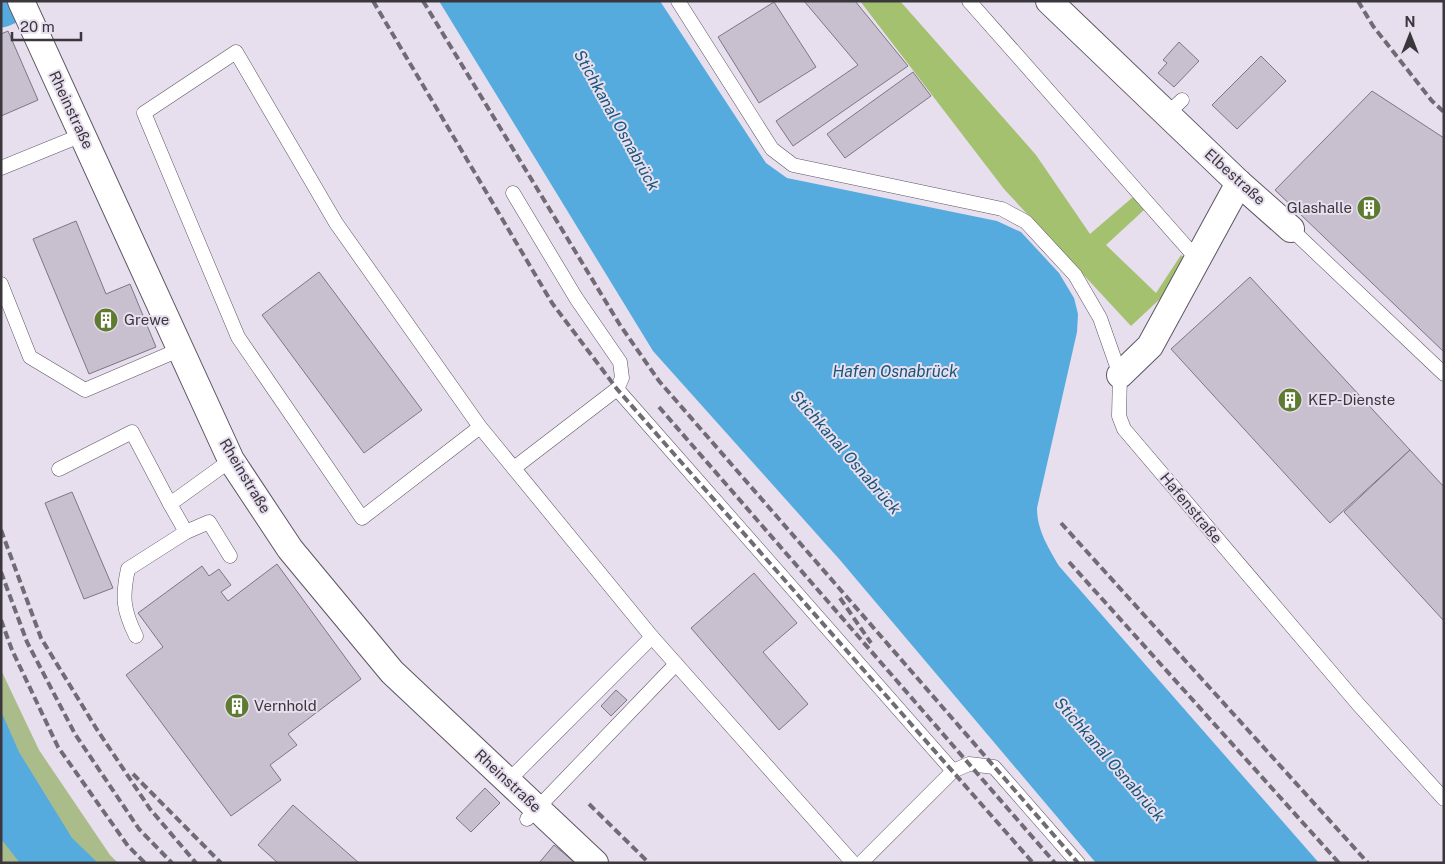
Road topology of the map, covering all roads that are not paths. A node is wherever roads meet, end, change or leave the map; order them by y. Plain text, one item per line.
1 (21, 1) edge
2 (678, 1) edge
3 (969, 1) edge
4 (1049, 1) edge
5 (82, 135) junction
6 (1, 168) edge
7 (1238, 183) junction
8 (513, 193) dead end
9 (1291, 229) joint
10 (1197, 259) junction
11 (1, 284) edge
12 (181, 348) junction
13 (1444, 374) edge
14 (1120, 375) junction
15 (617, 389) junction
16 (480, 427) junction
17 (231, 460) junction
18 (514, 468) junction
19 (59, 469) dead end
20 (170, 504) junction
21 (186, 532) junction
22 (230, 556) dead end
23 (136, 636) dead end
24 (652, 637) junction
25 (676, 664) junction
26 (953, 771) junction
27 (508, 782) junction
28 (1444, 799) edge
29 (532, 814) junction
30 (595, 863) edge
31 (852, 863) edge
32 (861, 863) edge
33 (1078, 863) edge

1 - 5 street, Rheinstraße
2 - 14 lane
3 - 10 lane
4 - 7 street, Elbestraße
5 - 6 lane
5 - 12 street, Rheinstraße
7 - 9 street, Elbestraße
7 - 10 street
8 - 15 lane
9 - 13 lane, Elbestraße
10 - 14 street
11 - 12 lane
12 - 17 street, Rheinstraße
14 - 28 lane, Hafenstraße
15 - 18 lane
15 - 26 lane
16 - 16 lane
16 - 18 lane
17 - 20 lane
17 - 27 street, Rheinstraße
18 - 24 lane
19 - 20 lane
20 - 21 lane
21 - 22 lane
21 - 23 lane
24 - 25 lane
24 - 27 lane
25 - 29 lane
25 - 31 lane
26 - 32 lane
26 - 33 lane
27 - 29 street, Rheinstraße
29 - 30 street, Rheinstraße

